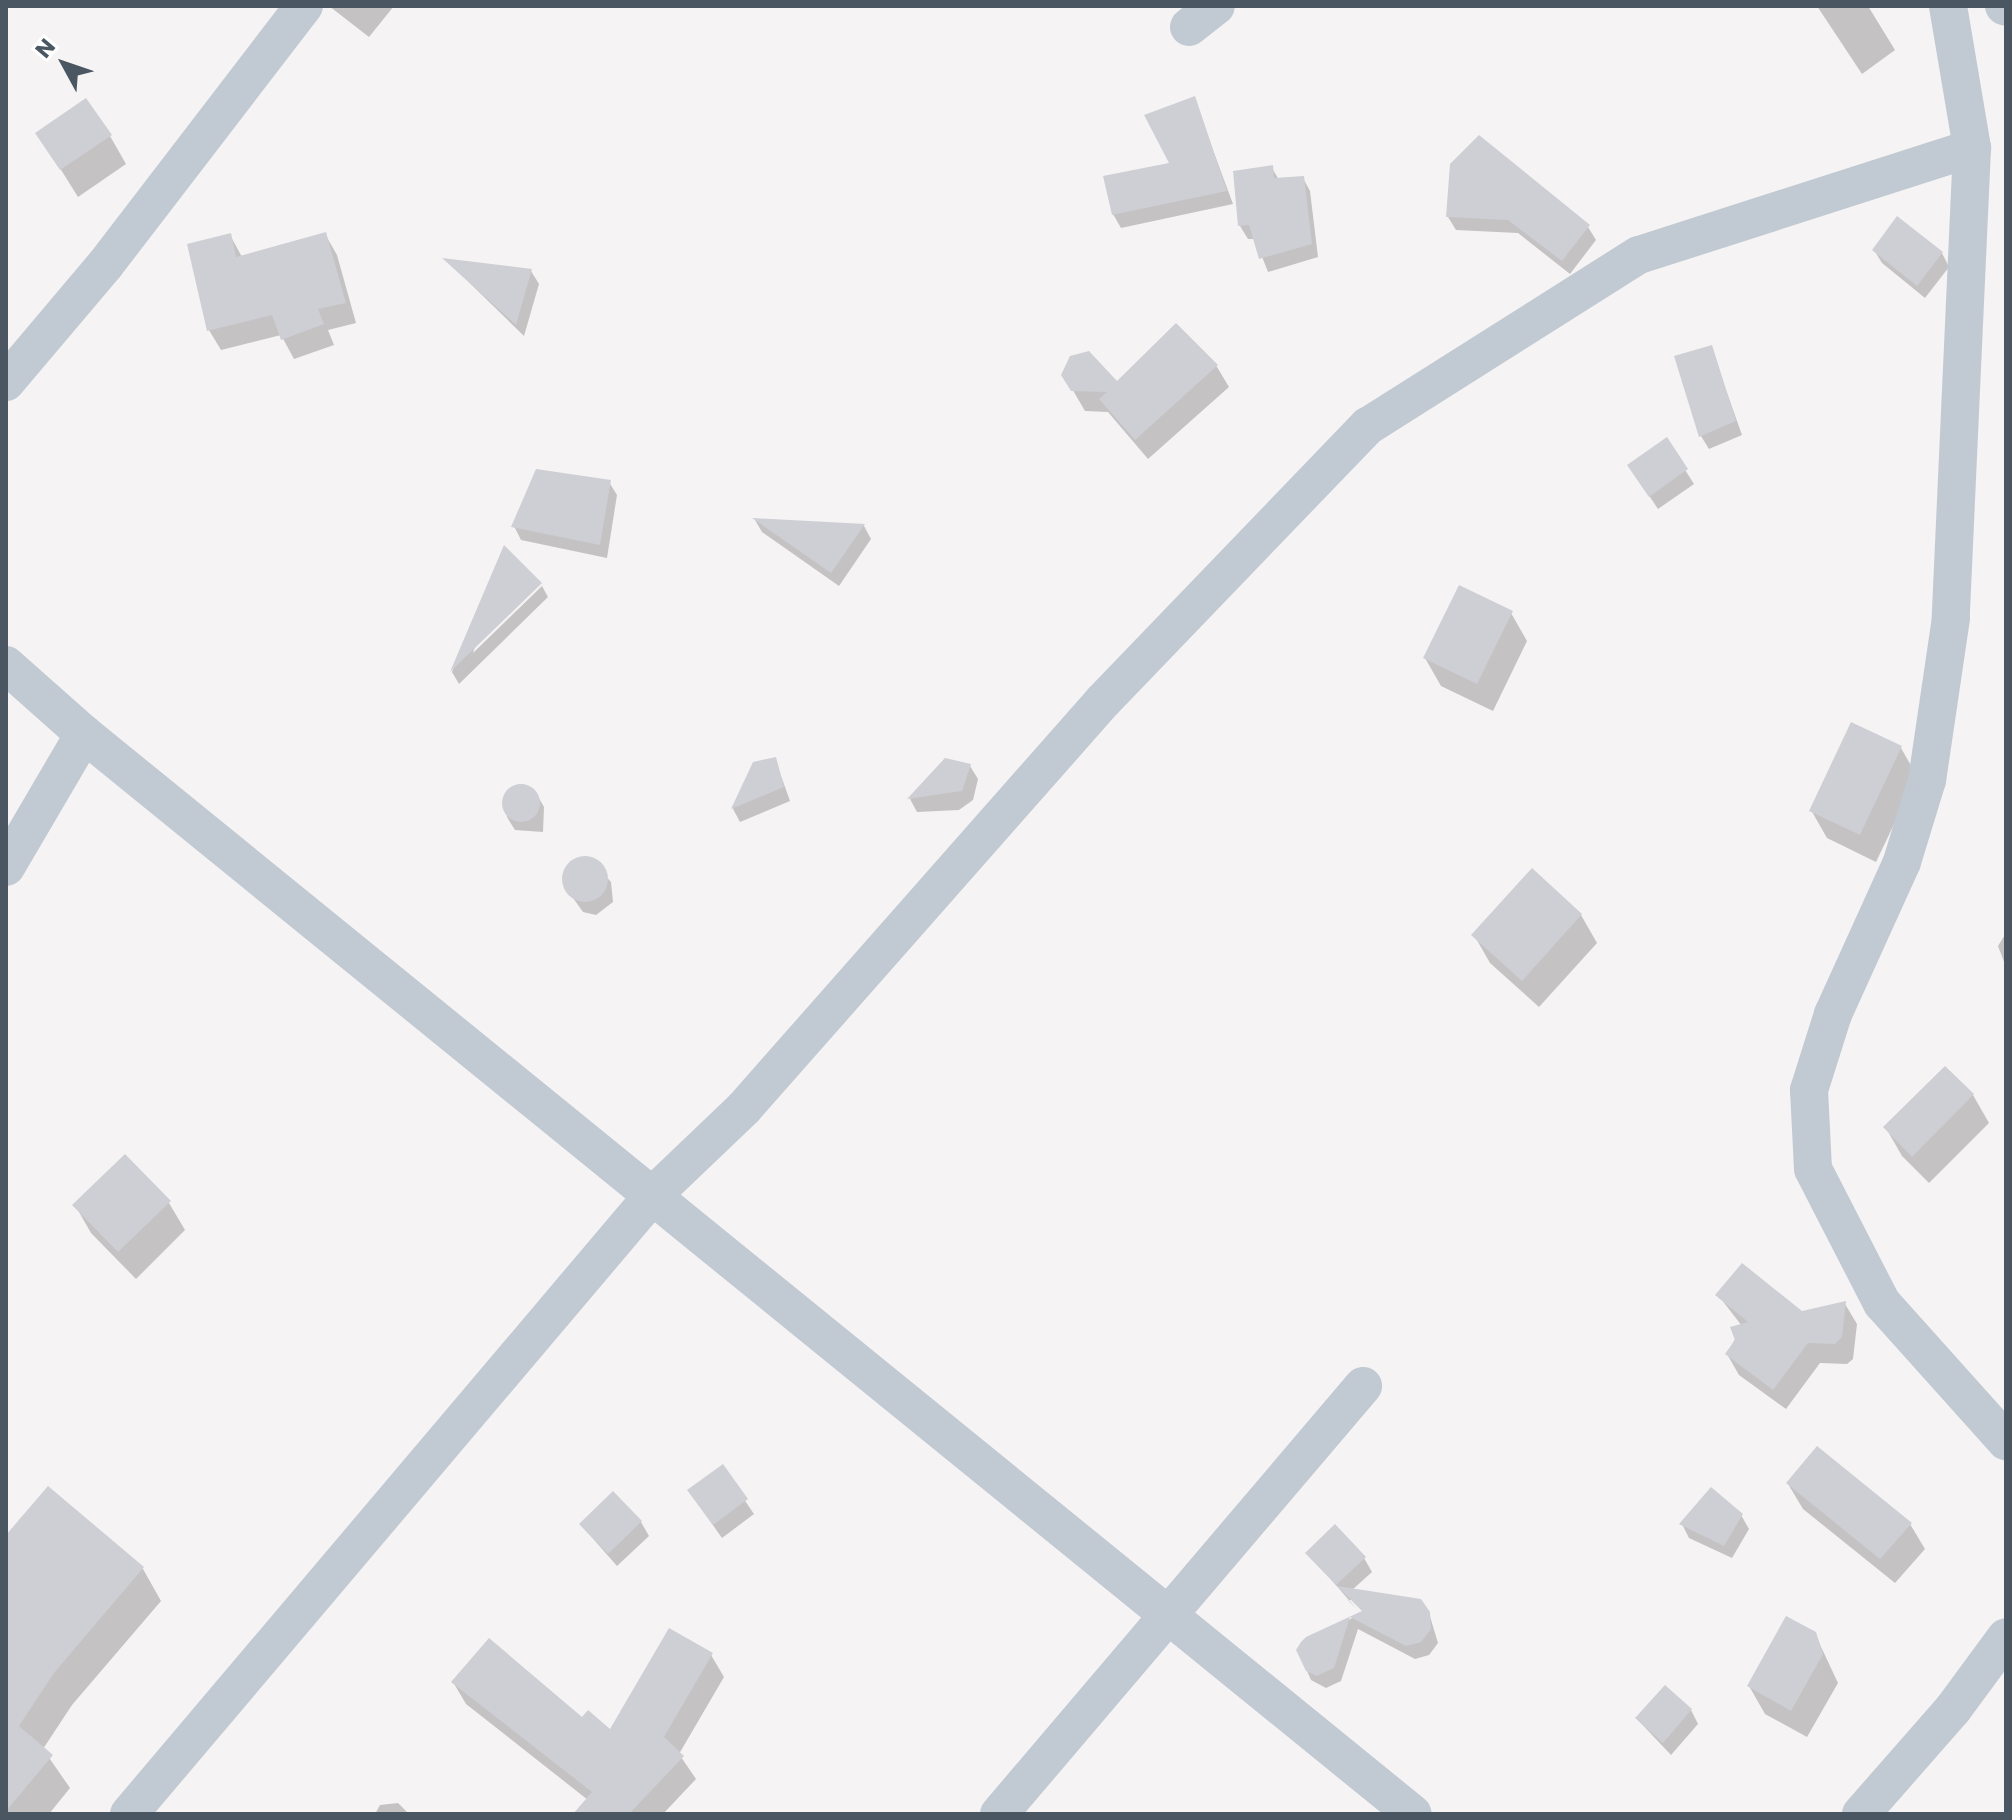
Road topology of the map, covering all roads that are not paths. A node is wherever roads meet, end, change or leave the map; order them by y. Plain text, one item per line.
1 (304, 6) edge
2 (1948, 6) edge
3 (1972, 148) junction
4 (6, 382) edge
5 (6, 665) edge
6 (84, 734) junction
7 (6, 867) edge
8 (653, 1195) junction
9 (1363, 1386) dead end
10 (2006, 1441) edge
11 (1169, 1615) junction
12 (2006, 1637) edge
13 (129, 1814) edge
14 (999, 1814) edge
15 (1413, 1814) edge
16 (1861, 1814) edge

1 - 4 street
2 - 3 street
3 - 8 street
3 - 10 street
5 - 6 street
6 - 7 street
6 - 8 street
8 - 11 street
8 - 13 street
9 - 11 street
11 - 14 street
11 - 15 street
12 - 16 street

